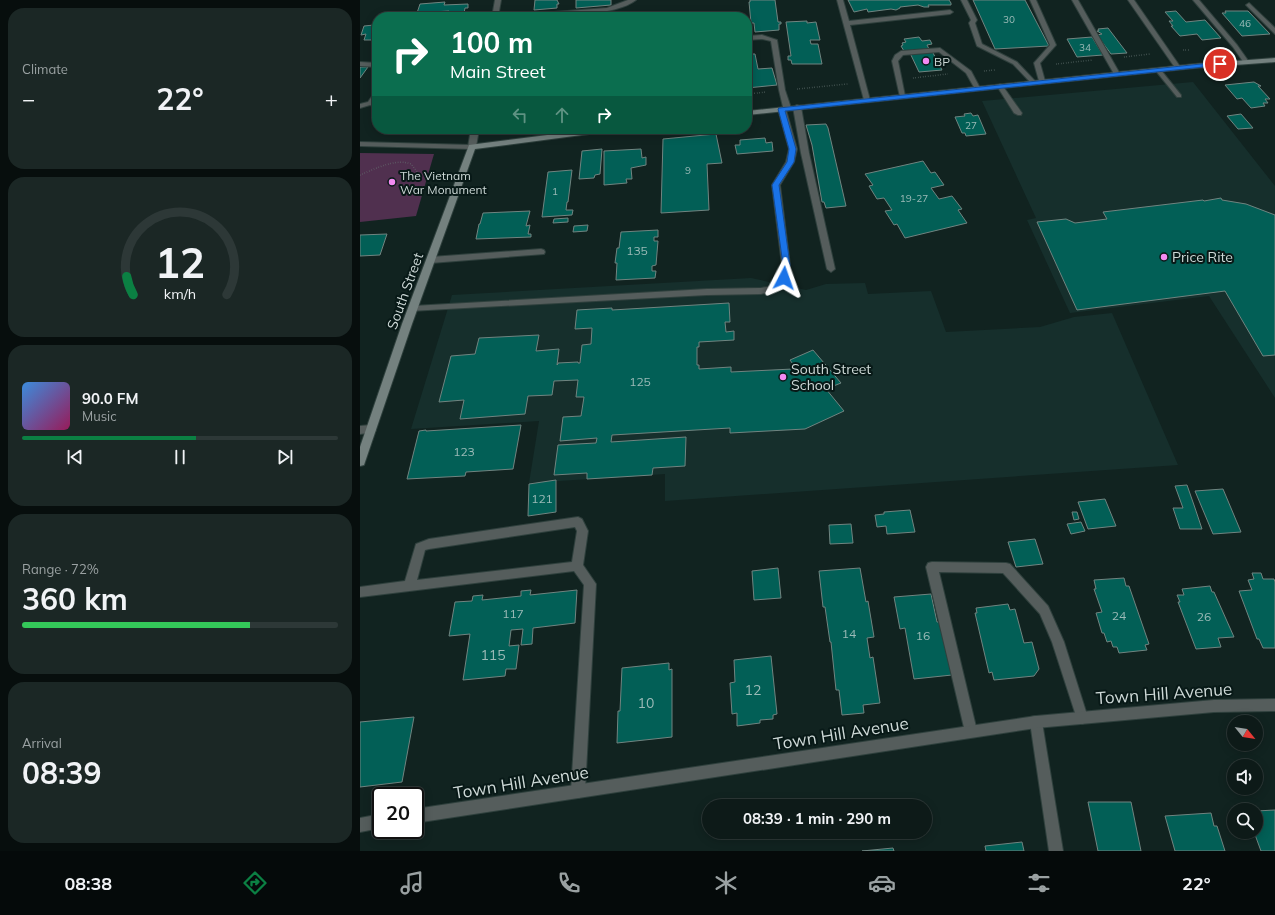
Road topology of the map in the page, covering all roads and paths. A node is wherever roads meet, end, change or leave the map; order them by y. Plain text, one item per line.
1 (498, 0) edge
2 (633, 0) edge
3 (840, 0) edge
4 (964, 0) edge
5 (1033, 0) edge
6 (1075, 0) edge
7 (1131, 0) edge
8 (1196, 0) edge
9 (1249, 5) dead end
10 (496, 12) edge
11 (581, 12) edge
12 (950, 12) dead end
13 (847, 23) junction
14 (1275, 32) edge
15 (752, 38) edge
16 (1275, 60) edge
17 (1246, 62) junction
18 (360, 64) edge
19 (372, 65) edge
20 (1178, 68) junction
21 (1158, 70) junction
22 (1117, 74) junction
23 (1034, 82) junction
24 (1042, 82) junction
25 (1000, 86) junction
26 (977, 88) junction
27 (902, 96) junction
28 (1179, 96) dead end
29 (866, 100) junction
30 (372, 104) edge
31 (360, 106) edge
32 (798, 107) junction
33 (784, 109) junction
34 (752, 112) edge
35 (1018, 113) dead end
36 (474, 134) edge
37 (573, 134) edge
38 (360, 144) edge
39 (472, 147) junction
40 (424, 174) dead end
41 (360, 175) edge
42 (541, 252) dead end
43 (431, 260) junction
44 (831, 269) dead end
45 (413, 310) junction
46 (371, 429) junction
47 (360, 430) edge
48 (360, 462) edge
49 (577, 566) junction
50 (410, 586) junction
51 (360, 592) edge
52 (1275, 705) edge
53 (1082, 718) junction
54 (1036, 722) junction
55 (971, 732) junction
56 (578, 792) junction
57 (424, 815) edge
58 (372, 823) edge
59 (360, 825) edge
60 (1056, 851) edge

1 - 10 street
2 - 11 street
3 - 13 street
4 - 23 street
5 - 24 street
6 - 22 street
7 - 20 street
8 - 17 street
9 - 14 street
12 - 13 street
13 - 29 street
15 - 33 street
16 - 17 main road
17 - 20 main road
18 - 19 street
20 - 21 main road
21 - 22 main road
21 - 28 street
22 - 24 main road
23 - 24 main road
23 - 25 main road
25 - 26 main road
25 - 35 street
26 - 27 main road
26 - 27 street
27 - 29 main road
29 - 32 main road
30 - 31 street
32 - 33 main road
32 - 44 street
33 - 34 main road
33 - 45 street
36 - 39 street, South Street
37 - 39 main road
38 - 39 street
39 - 43 main road, South Street
40 - 41 path
42 - 43 street
43 - 45 main road, South Street
45 - 46 main road, South Street
46 - 47 street
46 - 48 main road, South Street
49 - 50 street
49 - 50 street
49 - 56 street
50 - 51 street
52 - 53 street, Town Hill Avenue
53 - 54 street, Town Hill Avenue
53 - 55 street
54 - 55 street, Town Hill Avenue
54 - 60 street
55 - 56 street, Town Hill Avenue
56 - 57 street, Town Hill Avenue
58 - 59 street

